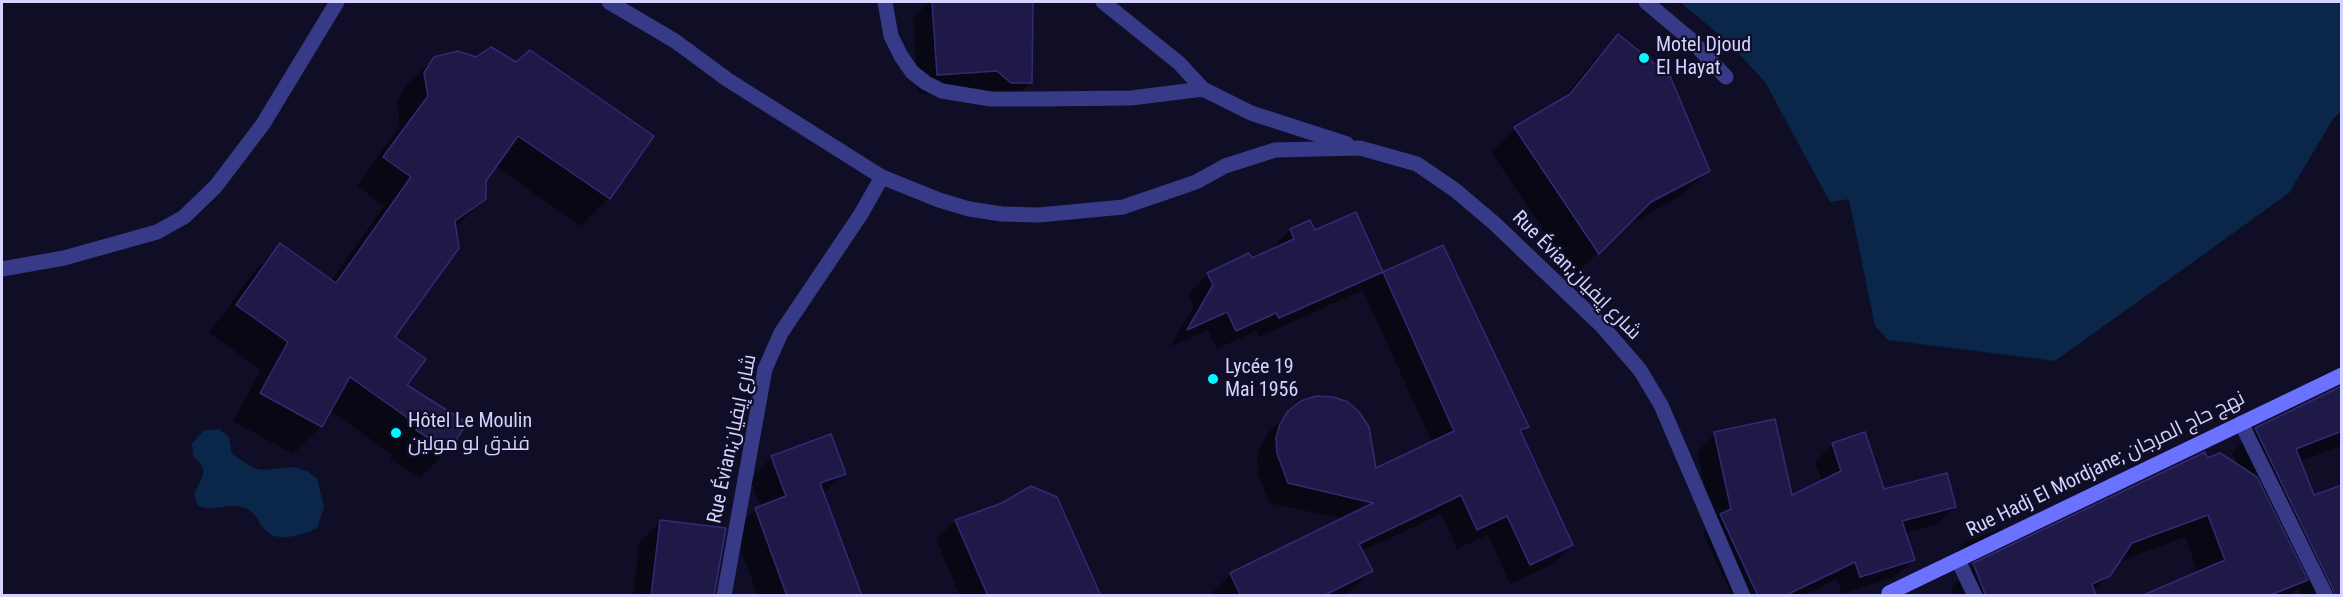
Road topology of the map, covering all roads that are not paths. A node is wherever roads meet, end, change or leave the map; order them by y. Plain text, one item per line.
1 (337, 2) edge
2 (609, 2) edge
3 (885, 2) edge
4 (1103, 2) edge
5 (1646, 2) edge
6 (1726, 77) dead end
7 (1203, 88) junction
8 (1360, 148) junction
9 (882, 177) junction
10 (2, 269) edge
11 (2342, 375) edge
12 (2241, 423) junction
13 (1958, 560) junction
14 (1889, 593) dead end
15 (724, 596) edge
16 (1743, 596) edge
17 (1975, 596) edge
18 (2326, 596) edge

1 - 10 street
2 - 9 street, Rue Évian;شارع إيفيان
3 - 7 street
4 - 7 street, Rue Évian;شارع إيفيان
5 - 6 street
7 - 8 street, Rue Évian;شارع إيفيان
8 - 9 street, Rue Évian;شارع إيفيان
8 - 16 street, Rue Évian;شارع إيفيان
9 - 15 street, Rue Évian;شارع إيفيان
11 - 12 street, Rue Hadj El Mordjane; نهج حاج المرجان
12 - 13 street, Rue Hadj El Mordjane; نهج حاج المرجان
12 - 18 street
13 - 14 street, Rue Hadj El Mordjane; نهج حاج المرجان
13 - 17 street

